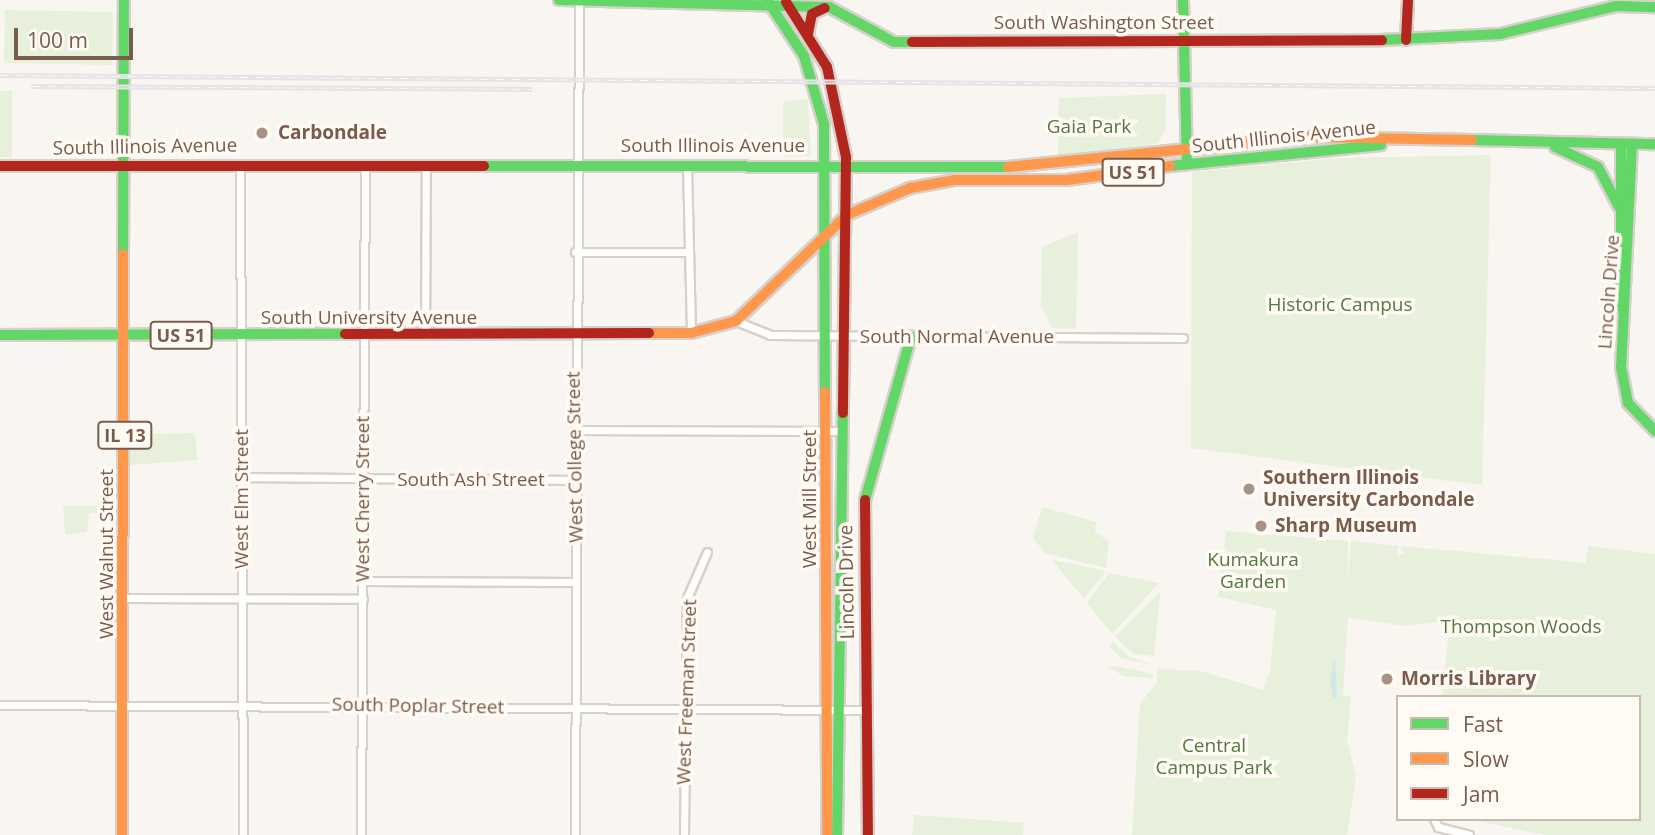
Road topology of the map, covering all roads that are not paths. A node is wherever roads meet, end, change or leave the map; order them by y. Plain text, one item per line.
1 (124, 0) edge
2 (559, 0) edge
3 (579, 0) edge
4 (679, 0) edge
5 (1183, 0) edge
6 (1408, 0) edge
7 (740, 1) edge
8 (769, 2) edge
9 (786, 2) edge
10 (829, 7) junction
11 (1655, 7) edge
12 (808, 34) junction
13 (1406, 40) junction
14 (1183, 41) junction
15 (1423, 141) junction
16 (1538, 142) junction
17 (1626, 144) junction
18 (1655, 144) edge
19 (1185, 148) junction
20 (240, 163) junction
21 (365, 163) junction
22 (426, 163) junction
23 (575, 163) junction
24 (687, 163) junction
25 (826, 164) junction
26 (847, 164) junction
27 (1187, 164) junction
28 (0, 166) edge
29 (126, 167) junction
30 (1619, 207) junction
31 (848, 215) junction
32 (826, 232) junction
33 (575, 252) junction
34 (689, 252) junction
35 (1622, 317) junction
36 (736, 321) junction
37 (691, 333) junction
38 (0, 335) edge
39 (126, 335) junction
40 (244, 335) junction
41 (363, 336) junction
42 (425, 336) junction
43 (574, 336) junction
44 (841, 336) junction
45 (911, 336) junction
46 (828, 337) junction
47 (1183, 338) dead end
48 (575, 430) junction
49 (834, 431) junction
50 (1655, 431) edge
51 (242, 477) junction
52 (363, 480) junction
53 (575, 480) junction
54 (706, 552) dead end
55 (363, 581) junction
56 (576, 582) junction
57 (125, 598) junction
58 (242, 598) junction
59 (363, 599) junction
60 (123, 704) junction
61 (0, 705) edge
62 (243, 705) junction
63 (362, 706) junction
64 (574, 708) junction
65 (683, 709) junction
66 (830, 710) junction
67 (865, 710) junction
68 (1435, 821) edge
69 (122, 835) edge
70 (243, 835) edge
71 (361, 835) edge
72 (575, 835) edge
73 (684, 835) edge
74 (827, 835) edge
75 (837, 835) edge
76 (867, 835) edge
77 (1469, 835) edge

1 - 29 main road, West Walnut Street / IL 13
2 - 3 main road, South Washington Street
3 - 4 main road, South Washington Street
3 - 23 street, West College Street
4 - 7 main road, South Washington Street
5 - 14 main road
6 - 13 main road
7 - 8 main road, South Washington Street
8 - 9 main road, South Washington Street
8 - 25 main road, West Mill Street
9 - 10 main road, South Washington Street
9 - 12 main road, West Mill Street
10 - 12 main road
10 - 14 main road, South Washington Street
11 - 13 main road, South Washington Street
12 - 26 main road, West Mill Street
13 - 14 main road, South Washington Street
14 - 19 main road
15 - 16 main road, South Illinois Avenue / US 51
15 - 19 main road, South Illinois Avenue / US 51
15 - 27 main road, South Illinois Avenue / US 51
16 - 17 main road, South Illinois Avenue / US 51
16 - 30 main road
17 - 18 main road, South Illinois Avenue / US 51
17 - 30 main road, Lincoln Drive
17 - 35 main road, Lincoln Drive
19 - 26 main road, South Illinois Avenue / US 51
19 - 27 main road
20 - 21 main road, South Illinois Avenue / US 51
20 - 29 main road, South Illinois Avenue / US 51
20 - 40 street, West Elm Street
21 - 22 main road, South Illinois Avenue / US 51
21 - 41 street, West Cherry Street
22 - 23 main road, South Illinois Avenue / US 51
22 - 42 street
23 - 24 main road, South Illinois Avenue / US 51
23 - 33 street, West College Street
24 - 25 main road, South Illinois Avenue / US 51
24 - 34 street
25 - 26 main road, South Illinois Avenue / US 51
25 - 32 main road, West Mill Street
26 - 31 main road, West Mill Street
27 - 31 main road, South Illinois Avenue / US 51
28 - 29 main road, South Illinois Avenue / US 51
29 - 39 main road, West Walnut Street / IL 13
30 - 35 main road, Lincoln Drive
31 - 32 main road, South Illinois Avenue / US 51
31 - 44 main road, West Mill Street
32 - 36 main road, South Illinois Avenue / US 51
32 - 46 main road, West Mill Street
33 - 34 street
33 - 43 street, West College Street
34 - 37 street
35 - 50 main road, Lincoln Drive
36 - 37 main road, South University Avenue / US 51
36 - 46 street, South Normal Avenue
37 - 43 main road, South University Avenue / US 51
38 - 39 main road, South University Avenue / US 51
39 - 40 main road, South University Avenue / US 51
39 - 57 main road, West Walnut Street / IL 13
40 - 41 main road, South University Avenue / US 51
40 - 51 street, West Elm Street
41 - 42 main road, South University Avenue / US 51
41 - 52 street, West Cherry Street
42 - 43 main road, South University Avenue / US 51
43 - 48 street, West College Street
44 - 45 street, South Normal Avenue
44 - 46 street, South Normal Avenue
44 - 49 main road, West Mill Street
45 - 47 street, South Normal Avenue
45 - 67 main road, Lincoln Drive
46 - 49 main road, West Mill Street
48 - 49 street
48 - 53 street, West College Street
49 - 66 main road, West Mill Street
51 - 52 street, South Ash Street
51 - 58 street, West Elm Street
52 - 53 street, South Ash Street
52 - 55 street, West Cherry Street
53 - 56 street, West College Street
54 - 65 street, West Freeman Street
55 - 56 street
55 - 59 street, West Cherry Street
56 - 64 street, West College Street
57 - 58 street
57 - 60 main road, West Walnut Street / IL 13
58 - 59 street
58 - 62 street, West Elm Street
59 - 63 street, West Cherry Street
60 - 61 street, South Poplar Street
60 - 62 street, South Poplar Street
60 - 69 main road, West Walnut Street / IL 13
62 - 63 street, South Poplar Street
62 - 70 street, West Elm Street
63 - 64 street, South Poplar Street
63 - 71 street, West Cherry Street
64 - 65 street, South Poplar Street
64 - 72 street, West College Street
65 - 66 street, South Poplar Street
65 - 73 street, West Freeman Street
66 - 67 street, South Poplar Street
66 - 74 main road, West Mill Street
66 - 75 main road, West Mill Street
67 - 76 main road, Lincoln Drive
68 - 77 street

